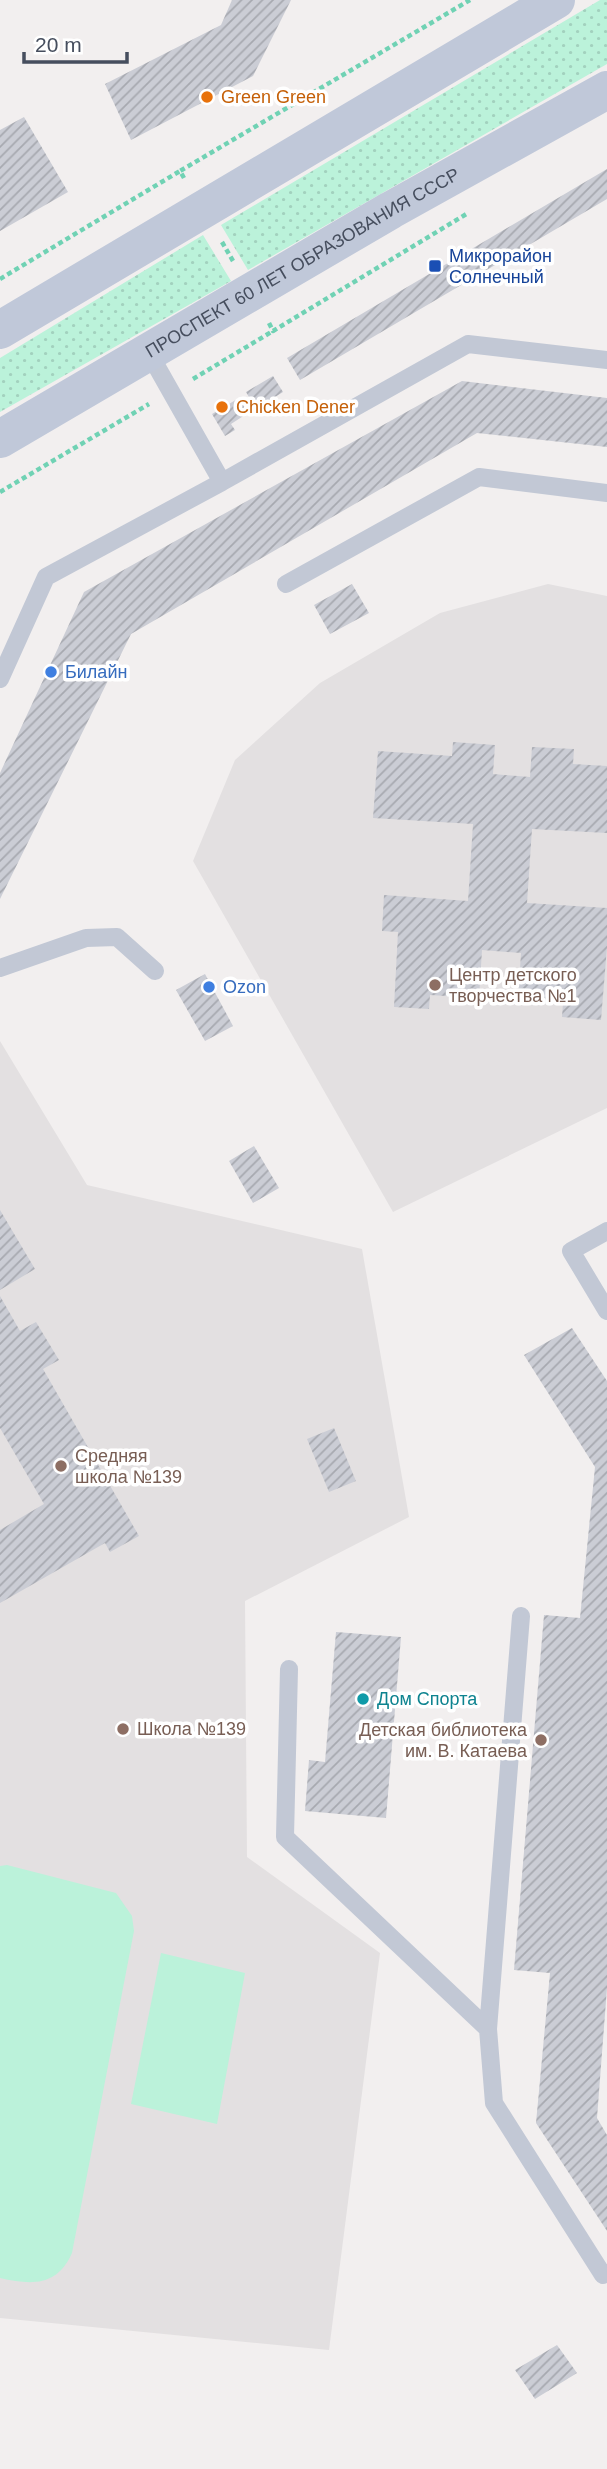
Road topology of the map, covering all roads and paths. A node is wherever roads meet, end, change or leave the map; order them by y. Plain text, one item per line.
1 (470, 0) edge
2 (556, 0) edge
3 (607, 90) edge
4 (180, 171) junction
5 (186, 181) dead end
6 (476, 208) dead end
7 (221, 240) dead end
8 (234, 263) dead end
9 (0, 279) edge
10 (267, 319) dead end
11 (0, 330) edge
12 (273, 331) junction
13 (149, 353) junction
14 (607, 360) edge
15 (171, 392) junction
16 (0, 439) edge
17 (222, 482) junction
18 (0, 492) edge
19 (607, 493) edge
20 (286, 584) dead end
21 (0, 680) edge
22 (0, 968) edge
23 (155, 971) dead end
24 (607, 1231) edge
25 (607, 1311) edge
26 (521, 1616) dead end
27 (289, 1669) dead end
28 (488, 2028) junction
29 (607, 2273) edge

1 - 4 path
2 - 11 main road
3 - 13 main road, ПРОСПЕКТ 60 ЛЕТ ОБРАЗОВАНИЯ СССР
4 - 5 path
4 - 9 path
6 - 12 path
7 - 8 path
10 - 12 path
12 - 15 path
13 - 15 lane
13 - 16 main road, ПРОСПЕКТ 60 ЛЕТ ОБРАЗОВАНИЯ СССР
14 - 17 lane
15 - 17 lane
15 - 18 path
17 - 21 lane
19 - 20 lane
22 - 23 lane
24 - 25 lane
26 - 28 lane
27 - 28 lane
28 - 29 lane

